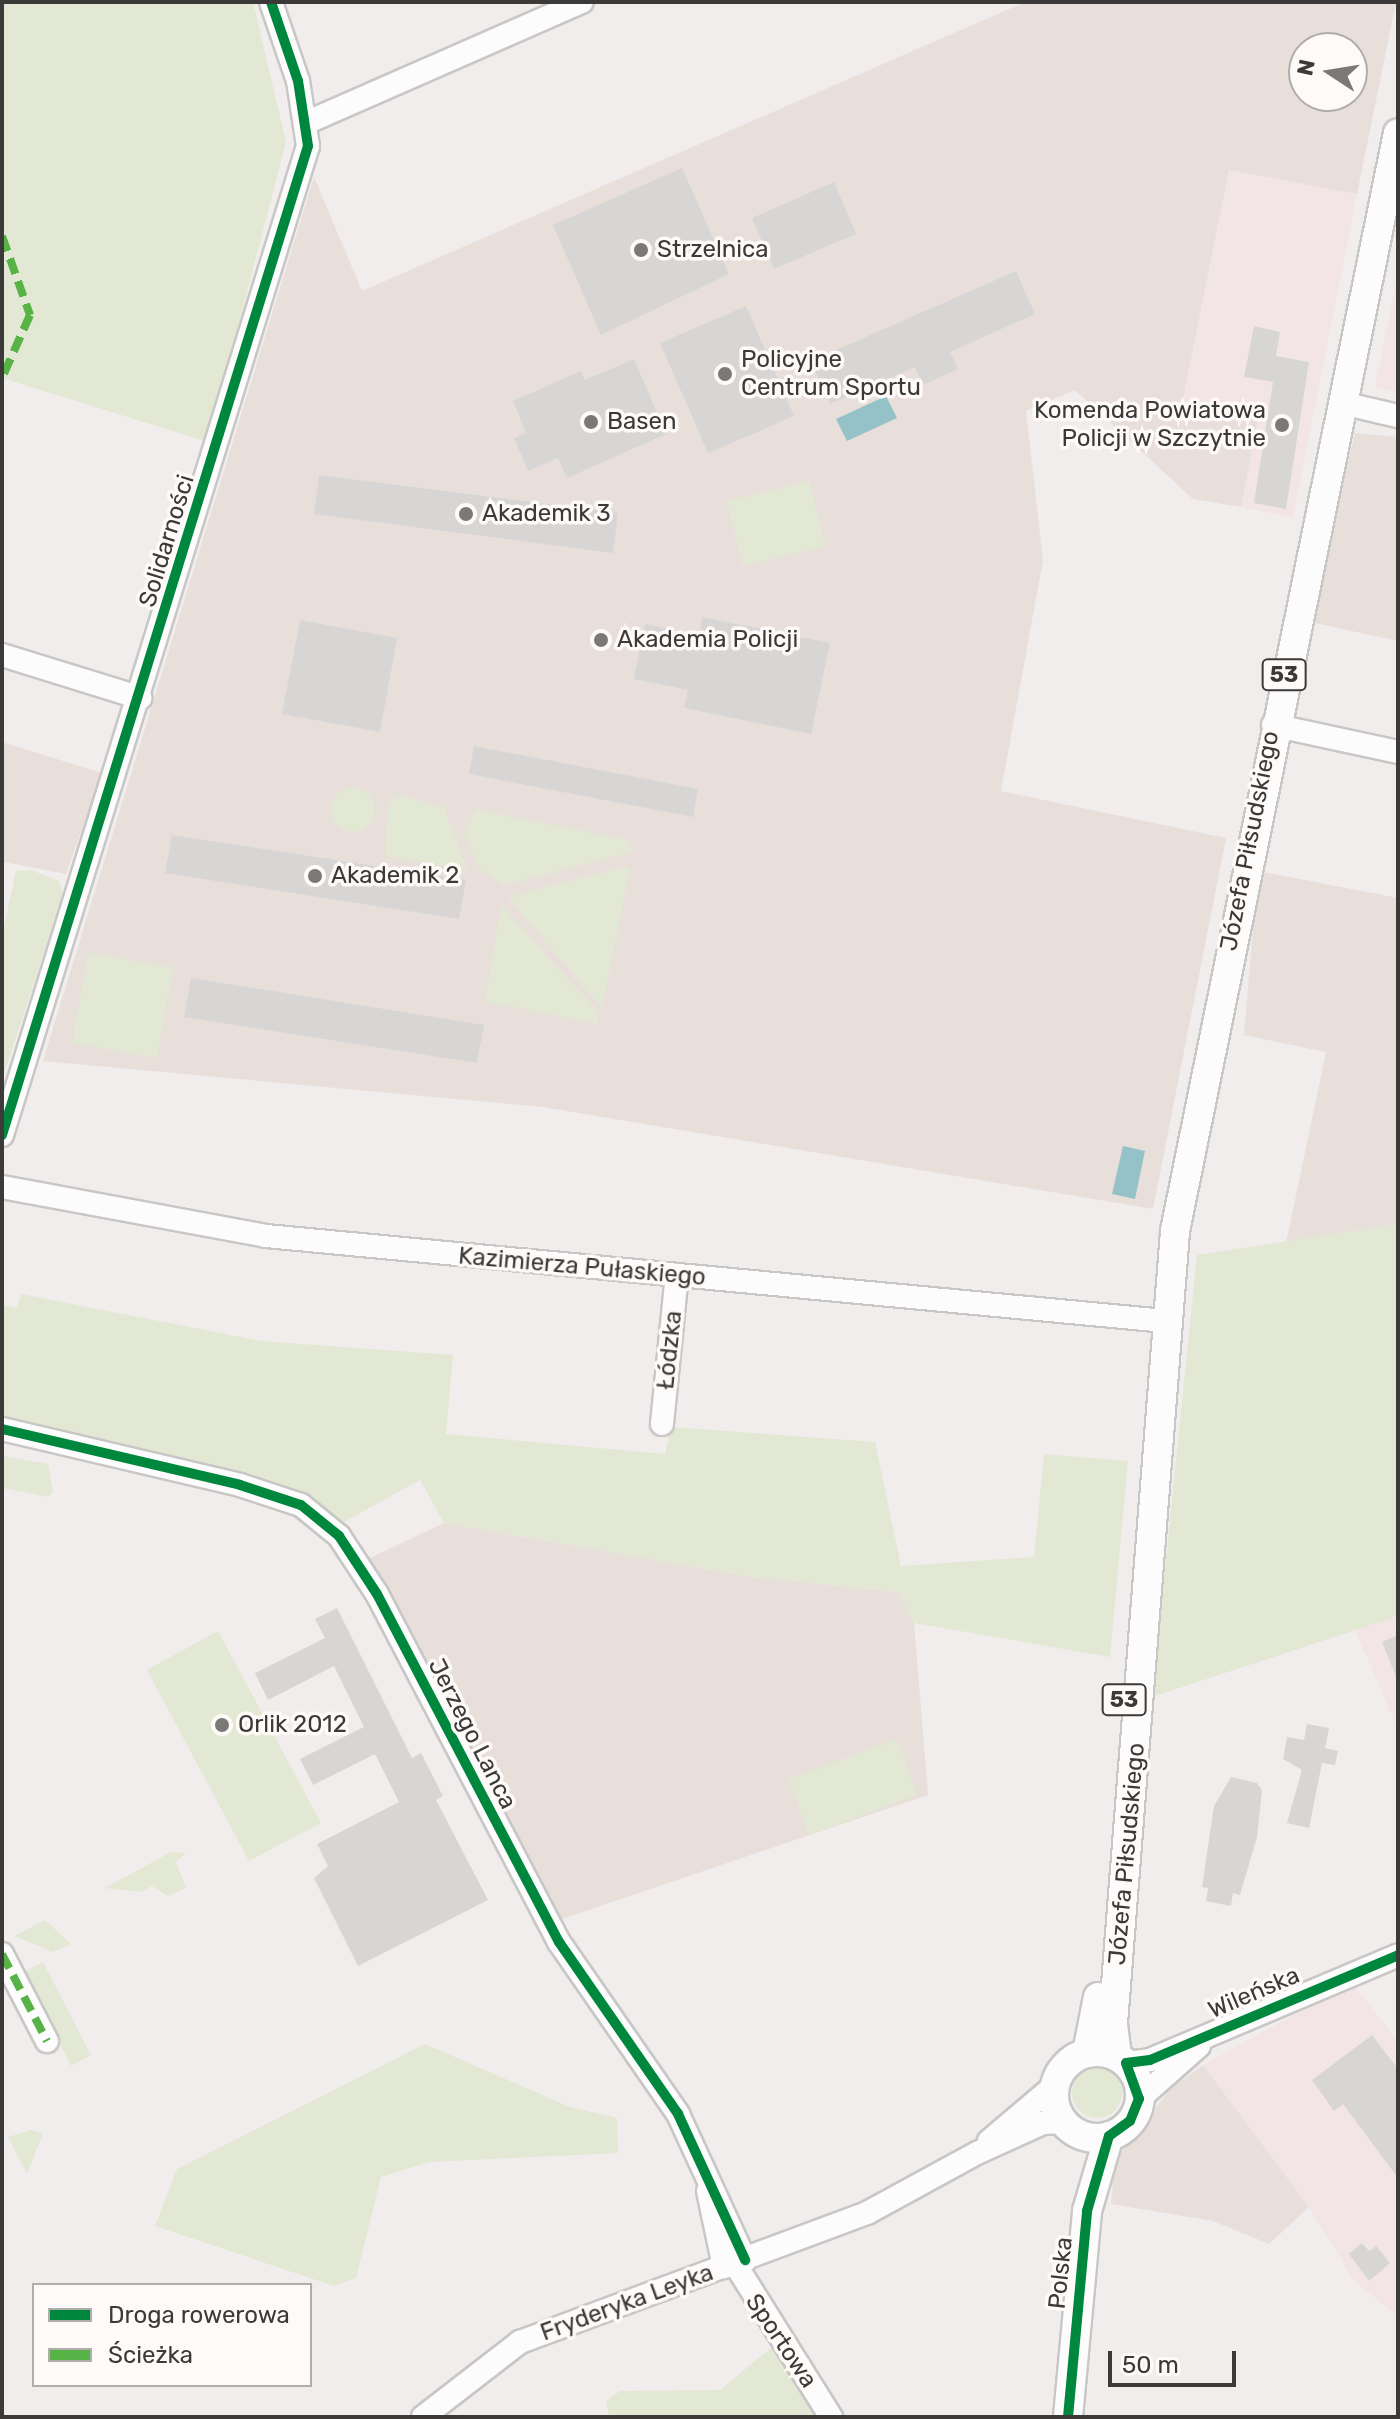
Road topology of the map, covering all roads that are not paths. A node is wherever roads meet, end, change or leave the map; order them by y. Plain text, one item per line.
1 (271, 2) edge
2 (582, 2) edge
3 (308, 122) junction
4 (1398, 133) edge
5 (1342, 403) junction
6 (1398, 416) edge
7 (2, 655) edge
8 (141, 698) junction
9 (1273, 725) junction
10 (1398, 752) edge
11 (2, 1135) edge
12 (2, 1187) edge
13 (677, 1275) junction
14 (1166, 1321) junction
15 (662, 1424) dead end
16 (2, 1429) edge
17 (1154, 1460) junction
18 (2, 1954) edge
19 (1398, 1955) edge
20 (1218, 2029) junction
21 (47, 2041) dead end
22 (1087, 2053) junction
23 (1121, 2060) junction
24 (1055, 2085) junction
25 (1139, 2099) junction
26 (1072, 2128) junction
27 (1109, 2136) junction
28 (977, 2153) junction
29 (1087, 2211) junction
30 (734, 2264) junction
31 (423, 2417) edge
32 (831, 2417) edge
33 (1068, 2417) edge

1 - 3 street, Solidarności
2 - 3 street
3 - 8 street, Solidarności
4 - 5 main road, Józefa Piłsudskiego / 53
5 - 6 street
5 - 9 main road, Józefa Piłsudskiego / 53
7 - 8 street
8 - 11 street, Solidarności
9 - 10 street
9 - 14 main road, Józefa Piłsudskiego / 53
12 - 13 street, Kazimierza Pułaskiego
13 - 14 street, Kazimierza Pułaskiego
13 - 15 street, Łódzka
14 - 17 main road, Józefa Piłsudskiego / 53
16 - 30 street, Jerzego Lanca
17 - 22 main road, Józefa Piłsudskiego / 53
17 - 23 main road, Józefa Piłsudskiego / 53
18 - 21 street
19 - 20 street, Wileńska
20 - 23 street, Wileńska
20 - 25 street, Wileńska
22 - 23 main road
22 - 24 main road
23 - 25 main road, 53
24 - 26 main road
24 - 28 street, Fryderyka Leyka
25 - 27 main road
26 - 27 main road
26 - 28 street, Fryderyka Leyka
26 - 29 main road, Polska
27 - 29 main road, Polska
28 - 30 street, Fryderyka Leyka
29 - 33 main road, Polska
30 - 31 street, Fryderyka Leyka
30 - 32 street, Sportowa

